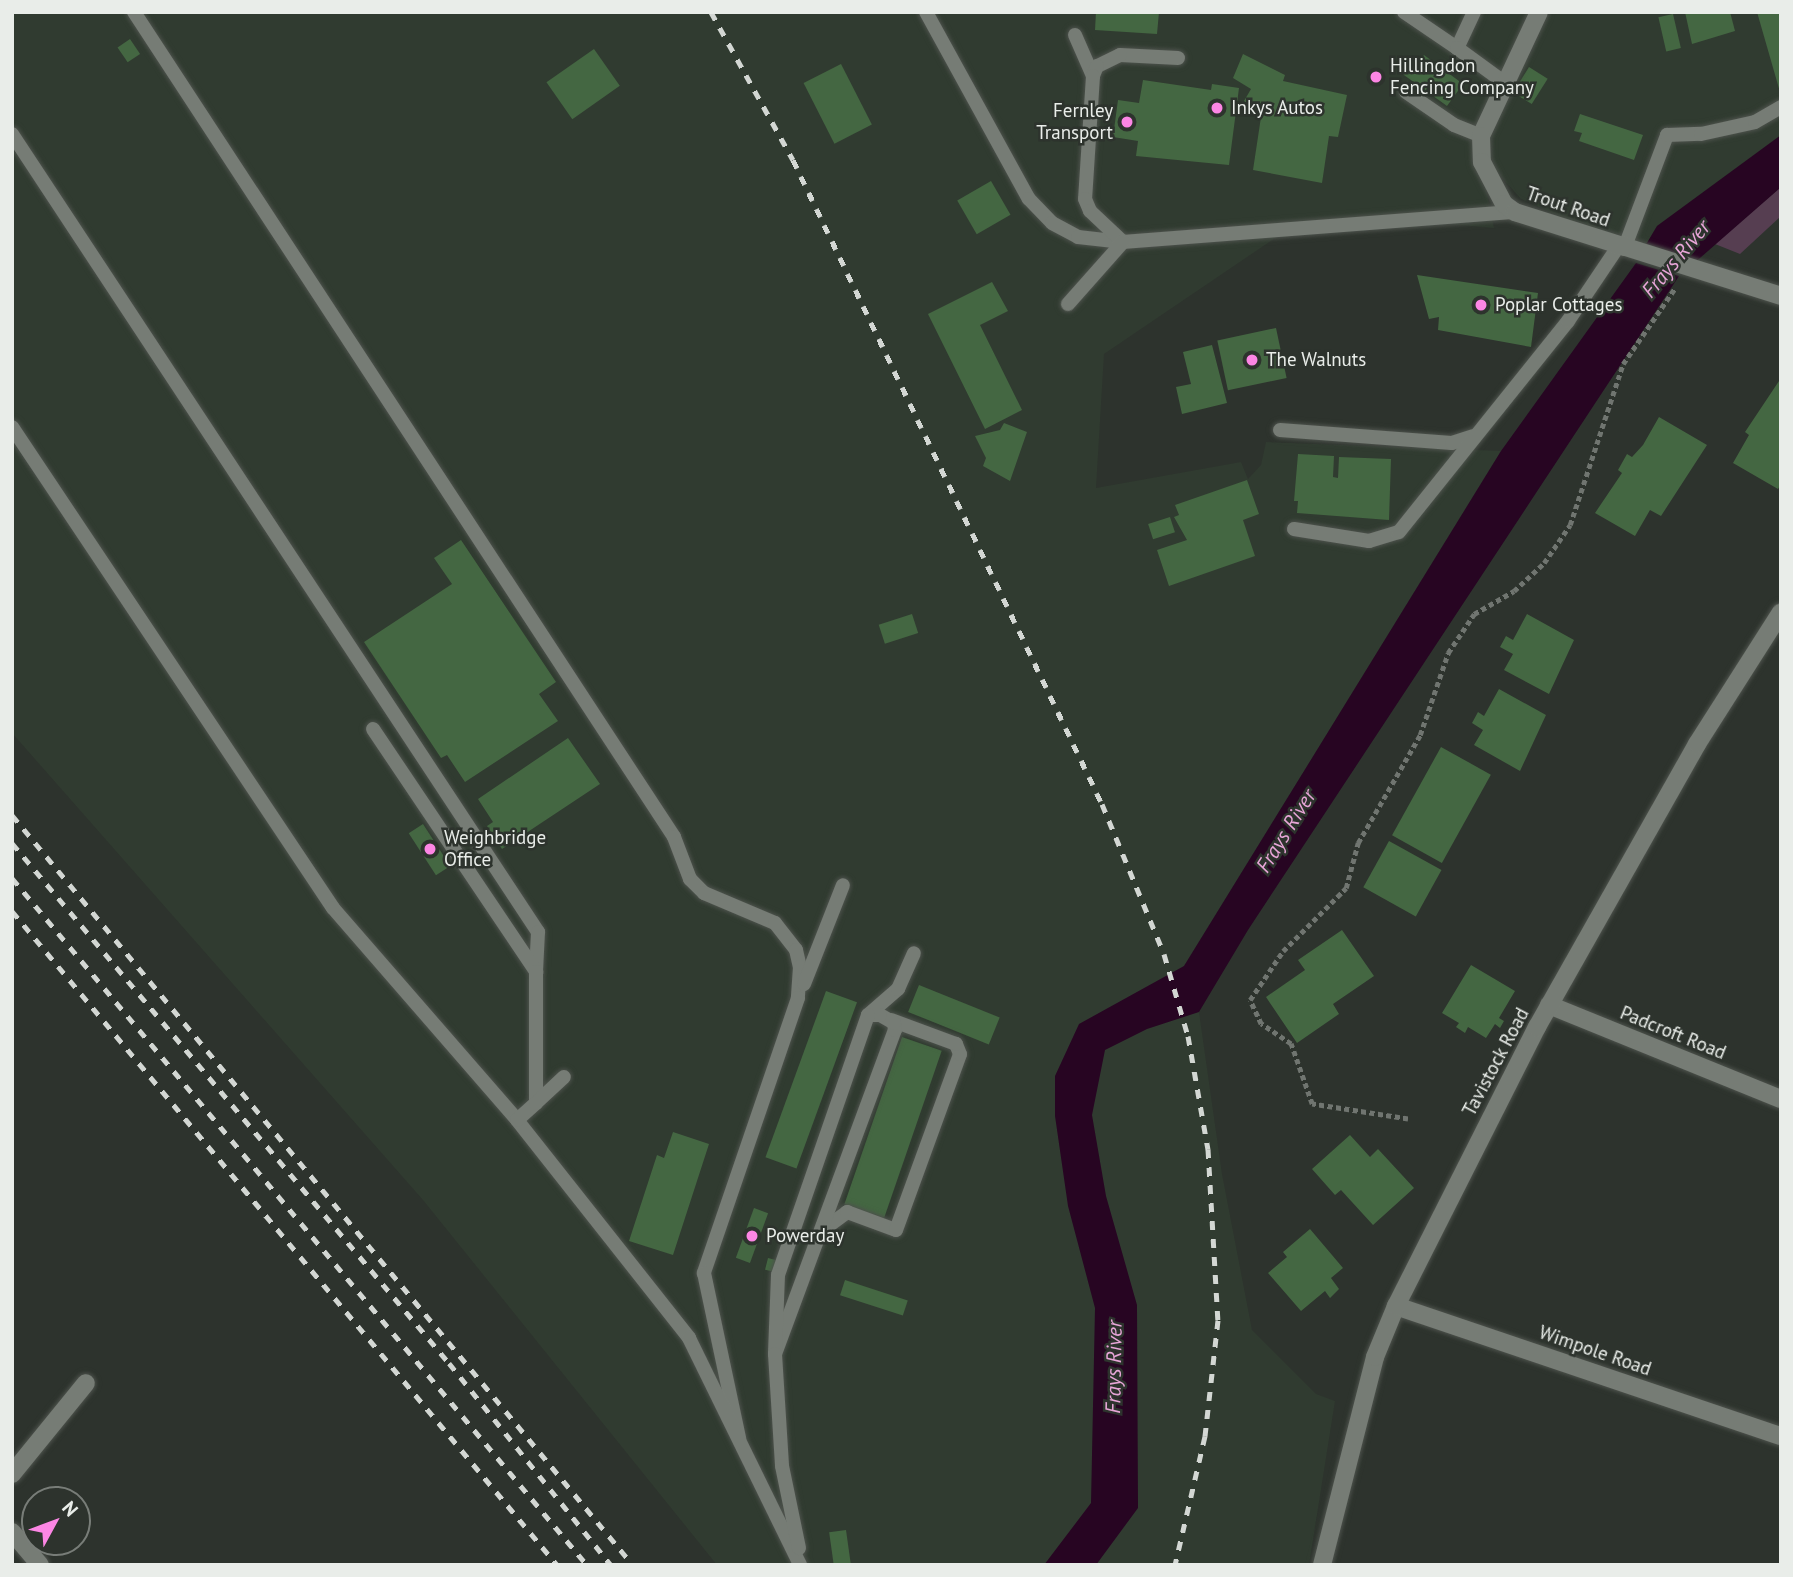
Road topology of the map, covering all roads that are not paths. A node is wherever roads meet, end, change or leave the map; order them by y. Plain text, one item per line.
1 (134, 12) edge
2 (926, 12) edge
3 (1404, 12) edge
4 (1474, 12) edge
5 (1539, 12) edge
6 (1076, 35) dead end
7 (1457, 48) junction
8 (1178, 58) dead end
9 (1093, 76) junction
10 (1505, 83) junction
11 (1406, 92) dead end
12 (1781, 107) edge
13 (12, 134) edge
14 (1482, 136) junction
15 (1515, 212) junction
16 (1123, 242) junction
17 (1621, 248) junction
18 (1781, 296) edge
19 (1068, 304) dead end
20 (12, 427) edge
21 (1280, 430) dead end
22 (1475, 436) junction
23 (1294, 528) dead end
24 (1779, 618) edge
25 (373, 729) dead end
26 (844, 884) dead end
27 (914, 953) dead end
28 (536, 972) junction
29 (798, 998) junction
30 (1549, 1005) junction
31 (868, 1015) junction
32 (891, 1020) junction
33 (564, 1077) dead end
34 (1781, 1099) edge
35 (536, 1103) junction
36 (517, 1121) junction
37 (820, 1233) junction
38 (1396, 1306) junction
39 (775, 1354) junction
40 (86, 1383) dead end
41 (1781, 1436) edge
42 (739, 1438) junction
43 (12, 1474) edge
44 (12, 1532) edge
45 (40, 1565) edge
46 (801, 1565) edge
47 (1322, 1565) edge

1 - 29 lane
2 - 16 lane
3 - 7 lane
4 - 7 lane
5 - 10 street
6 - 9 lane
7 - 10 lane
8 - 9 lane
9 - 16 lane
10 - 14 street
11 - 14 lane
12 - 17 lane
13 - 28 lane
14 - 15 street, Trout Road
15 - 16 lane
15 - 17 street, Trout Road
16 - 19 lane
17 - 18 street, Trout Road
17 - 22 lane
20 - 36 lane
21 - 22 lane
22 - 23 lane
24 - 30 street, Tavistock Road
25 - 28 lane
26 - 29 lane
27 - 31 lane
28 - 35 lane
29 - 42 lane
30 - 34 street, Padcroft Road
30 - 38 street, Tavistock Road
31 - 32 lane
31 - 39 lane
32 - 37 lane
32 - 37 lane
33 - 35 lane
35 - 36 lane
36 - 42 lane
37 - 39 lane
38 - 41 street, Wimpole Road
38 - 47 street, Tavistock Road
39 - 46 lane
40 - 43 street
42 - 46 lane
44 - 45 street

